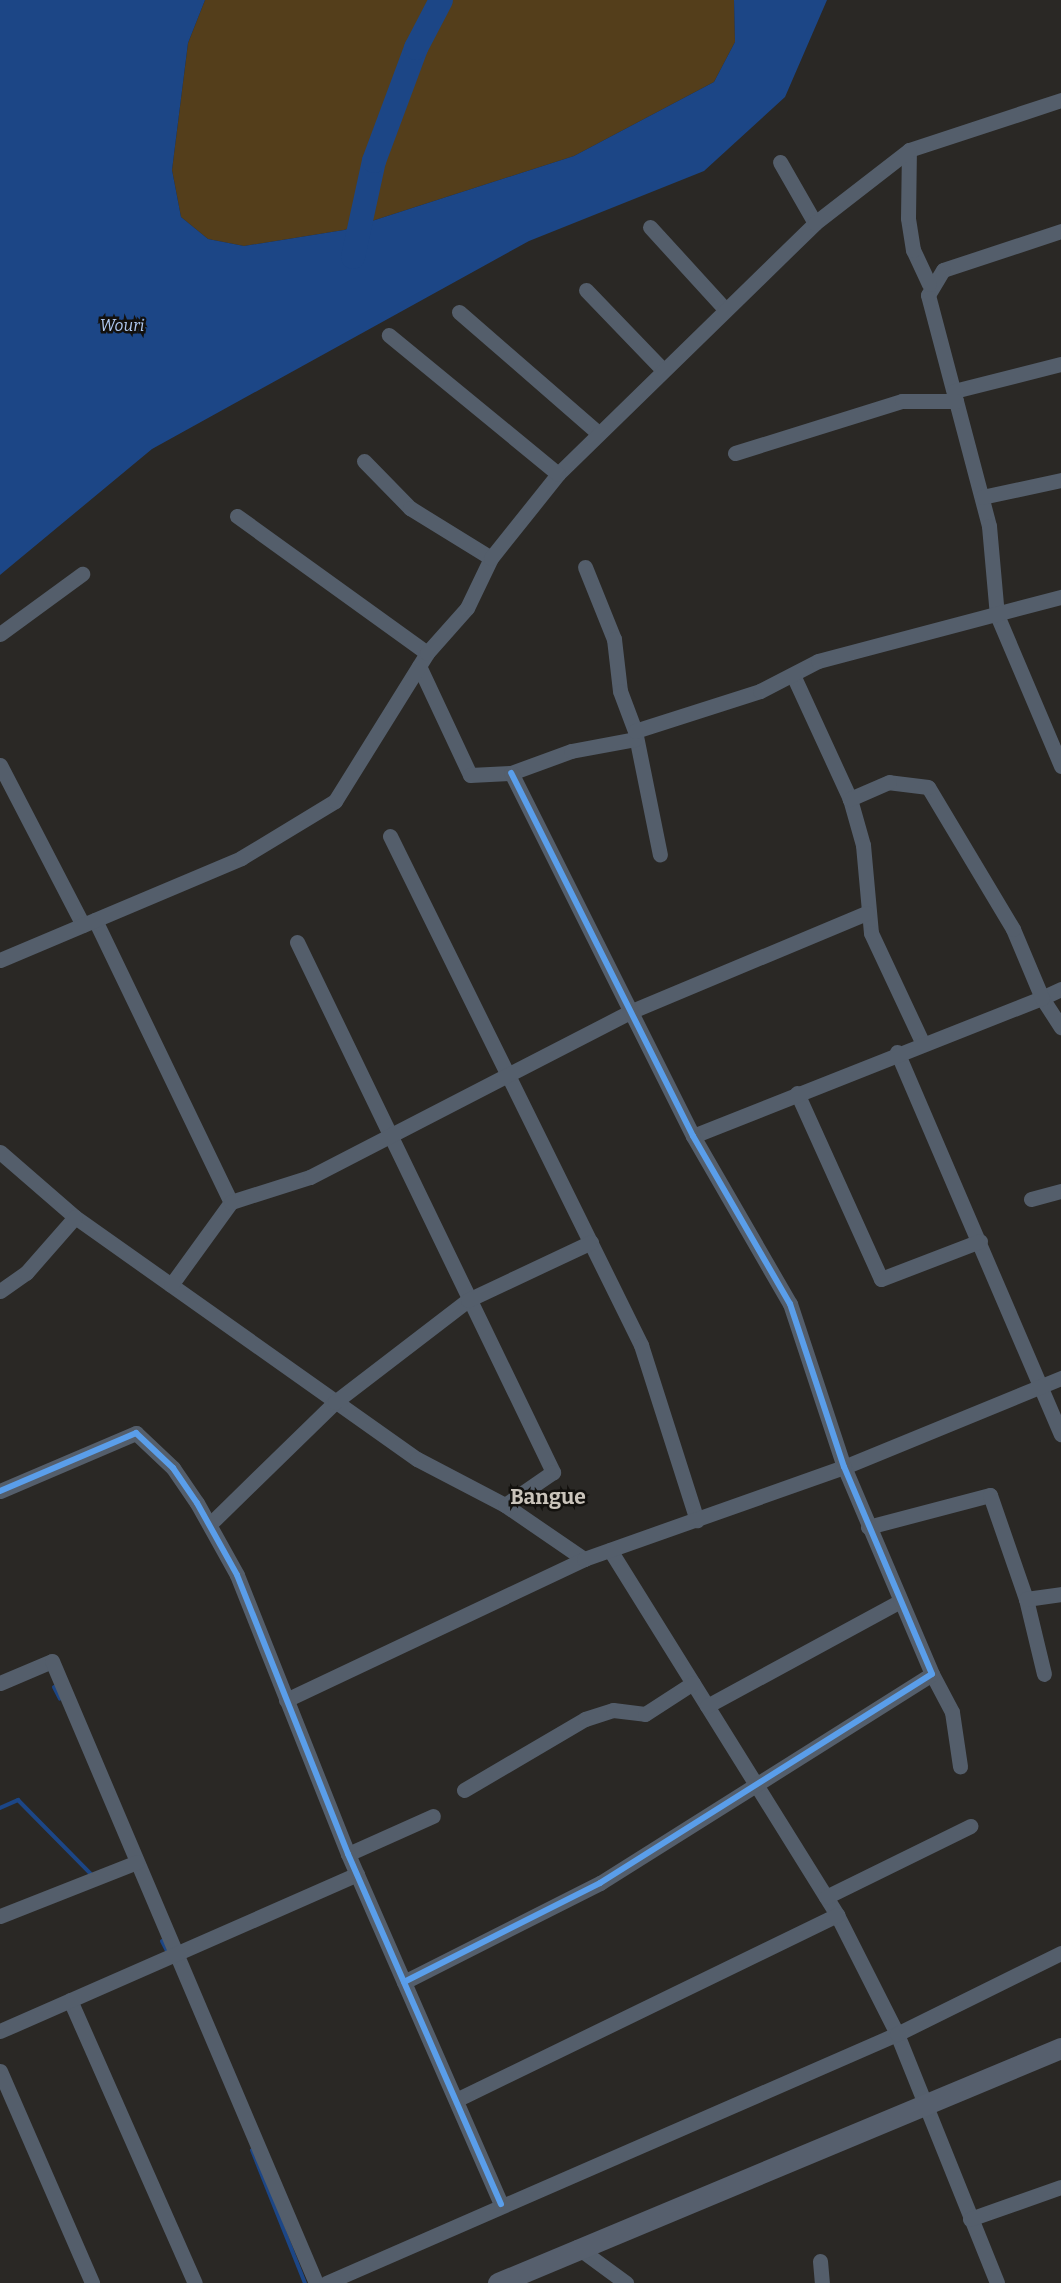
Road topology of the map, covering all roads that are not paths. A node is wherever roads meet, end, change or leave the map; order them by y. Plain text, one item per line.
1 (1061, 100) edge
2 (909, 150) junction
3 (780, 162) dead end
4 (815, 223) junction
5 (650, 227) dead end
6 (1061, 231) edge
7 (929, 284) junction
8 (586, 290) dead end
9 (724, 309) junction
10 (459, 312) dead end
11 (389, 335) dead end
12 (1061, 364) edge
13 (663, 370) junction
14 (955, 396) junction
15 (598, 433) junction
16 (735, 453) dead end
17 (364, 461) dead end
18 (558, 474) junction
19 (1061, 480) edge
20 (982, 497) junction
21 (237, 516) dead end
22 (491, 558) junction
23 (585, 567) dead end
24 (82, 574) dead end
25 (1061, 597) edge
26 (997, 615) junction
27 (0, 634) edge
28 (423, 659) junction
29 (793, 675) junction
30 (635, 735) junction
31 (0, 765) edge
32 (1061, 766) edge
33 (511, 773) junction
34 (850, 799) junction
35 (390, 836) dead end
36 (660, 855) dead end
37 (866, 913) junction
38 (89, 923) junction
39 (297, 942) dead end
40 (0, 960) edge
41 (1061, 989) edge
42 (1042, 998) junction
43 (632, 1011) junction
44 (1061, 1027) edge
45 (922, 1042) junction
46 (897, 1052) junction
47 (510, 1074) junction
48 (796, 1093) junction
49 (394, 1134) junction
50 (693, 1136) junction
51 (0, 1152) edge
52 (1061, 1191) edge
53 (1031, 1199) dead end
54 (231, 1202) junction
55 (75, 1217) junction
56 (980, 1240) junction
57 (591, 1242) junction
58 (171, 1285) junction
59 (0, 1291) edge
60 (468, 1300) junction
61 (1061, 1377) edge
62 (1044, 1385) junction
63 (335, 1402) junction
64 (1061, 1434) edge
65 (844, 1467) junction
66 (0, 1491) edge
67 (504, 1504) junction
68 (697, 1520) junction
69 (210, 1524) junction
70 (868, 1527) junction
71 (610, 1550) junction
72 (584, 1559) junction
73 (1061, 1594) edge
74 (1026, 1599) junction
75 (900, 1601) junction
76 (932, 1674) junction
77 (1044, 1674) dead end
78 (0, 1683) edge
79 (693, 1683) junction
80 (286, 1700) junction
81 (707, 1706) junction
82 (960, 1766) dead end
83 (756, 1785) junction
84 (464, 1790) dead end
85 (433, 1816) dead end
86 (970, 1826) dead end
87 (348, 1854) junction
88 (137, 1862) junction
89 (357, 1874) junction
90 (826, 1897) junction
91 (837, 1915) junction
92 (0, 1916) edge
93 (176, 1953) junction
94 (1061, 1953) edge
95 (404, 1982) junction
96 (70, 2000) junction
97 (0, 2031) edge
98 (897, 2034) junction
99 (1061, 2048) edge
100 (0, 2071) edge
101 (456, 2100) junction
102 (924, 2107) junction
103 (1061, 2187) edge
104 (501, 2204) junction
105 (970, 2219) junction
106 (577, 2247) junction
107 (820, 2261) dead end
108 (92, 2283) edge
109 (195, 2283) edge
110 (316, 2283) edge
111 (326, 2283) edge
112 (498, 2283) edge
113 (626, 2283) edge
114 (822, 2283) edge
115 (997, 2283) edge

1 - 2 street
2 - 4 street
2 - 7 street
3 - 4 street
4 - 9 street
5 - 9 street
6 - 7 street
7 - 14 street
8 - 13 street
9 - 13 street
10 - 15 street
11 - 18 street
12 - 14 street
13 - 15 street
14 - 16 street
14 - 20 street
15 - 18 street
17 - 22 street
18 - 22 street
19 - 20 street
20 - 26 street
21 - 28 street
22 - 28 street
23 - 30 street
24 - 27 street
25 - 26 street
26 - 29 street
26 - 32 street
28 - 33 street
28 - 38 street
29 - 30 street
29 - 34 street
30 - 33 street
30 - 36 street
31 - 38 street
33 - 43 street
34 - 37 street
34 - 42 street
35 - 47 street
37 - 43 street
37 - 45 street
38 - 40 street
38 - 54 street
39 - 49 street
41 - 42 street
42 - 44 street
42 - 45 street
43 - 47 street
43 - 50 street
45 - 46 street
46 - 48 street
46 - 56 street
47 - 49 street
47 - 57 street
48 - 50 street
48 - 56 street
49 - 54 street
49 - 60 street
50 - 65 street
51 - 55 street
52 - 53 street
54 - 58 street
55 - 58 street
55 - 59 street
56 - 62 street
57 - 60 street
57 - 68 street
58 - 63 street
60 - 63 street
60 - 67 street
61 - 62 street
62 - 64 street
62 - 65 street
63 - 67 street
63 - 69 street
65 - 68 street
65 - 70 street
66 - 69 street
67 - 72 street
68 - 71 street
69 - 80 street
70 - 74 street
70 - 75 street
71 - 72 street
71 - 79 street
72 - 80 street
73 - 74 street
74 - 77 street
75 - 76 street
75 - 81 street
76 - 82 street
76 - 83 street
78 - 88 street
79 - 81 street
79 - 84 street
80 - 87 street
81 - 83 street
83 - 90 street
83 - 95 street
85 - 87 street
86 - 90 street
87 - 89 street
88 - 92 street
88 - 93 street
89 - 93 street
89 - 95 street
90 - 91 street
91 - 98 street
91 - 101 street
93 - 96 street
93 - 110 street
94 - 98 street
95 - 101 street
96 - 97 street
96 - 109 street
98 - 102 street
98 - 104 street
99 - 102 main road
100 - 108 street
101 - 104 street
102 - 105 street
102 - 106 main road
103 - 105 street
104 - 111 street
105 - 115 street
106 - 112 main road
106 - 113 street
107 - 114 street

